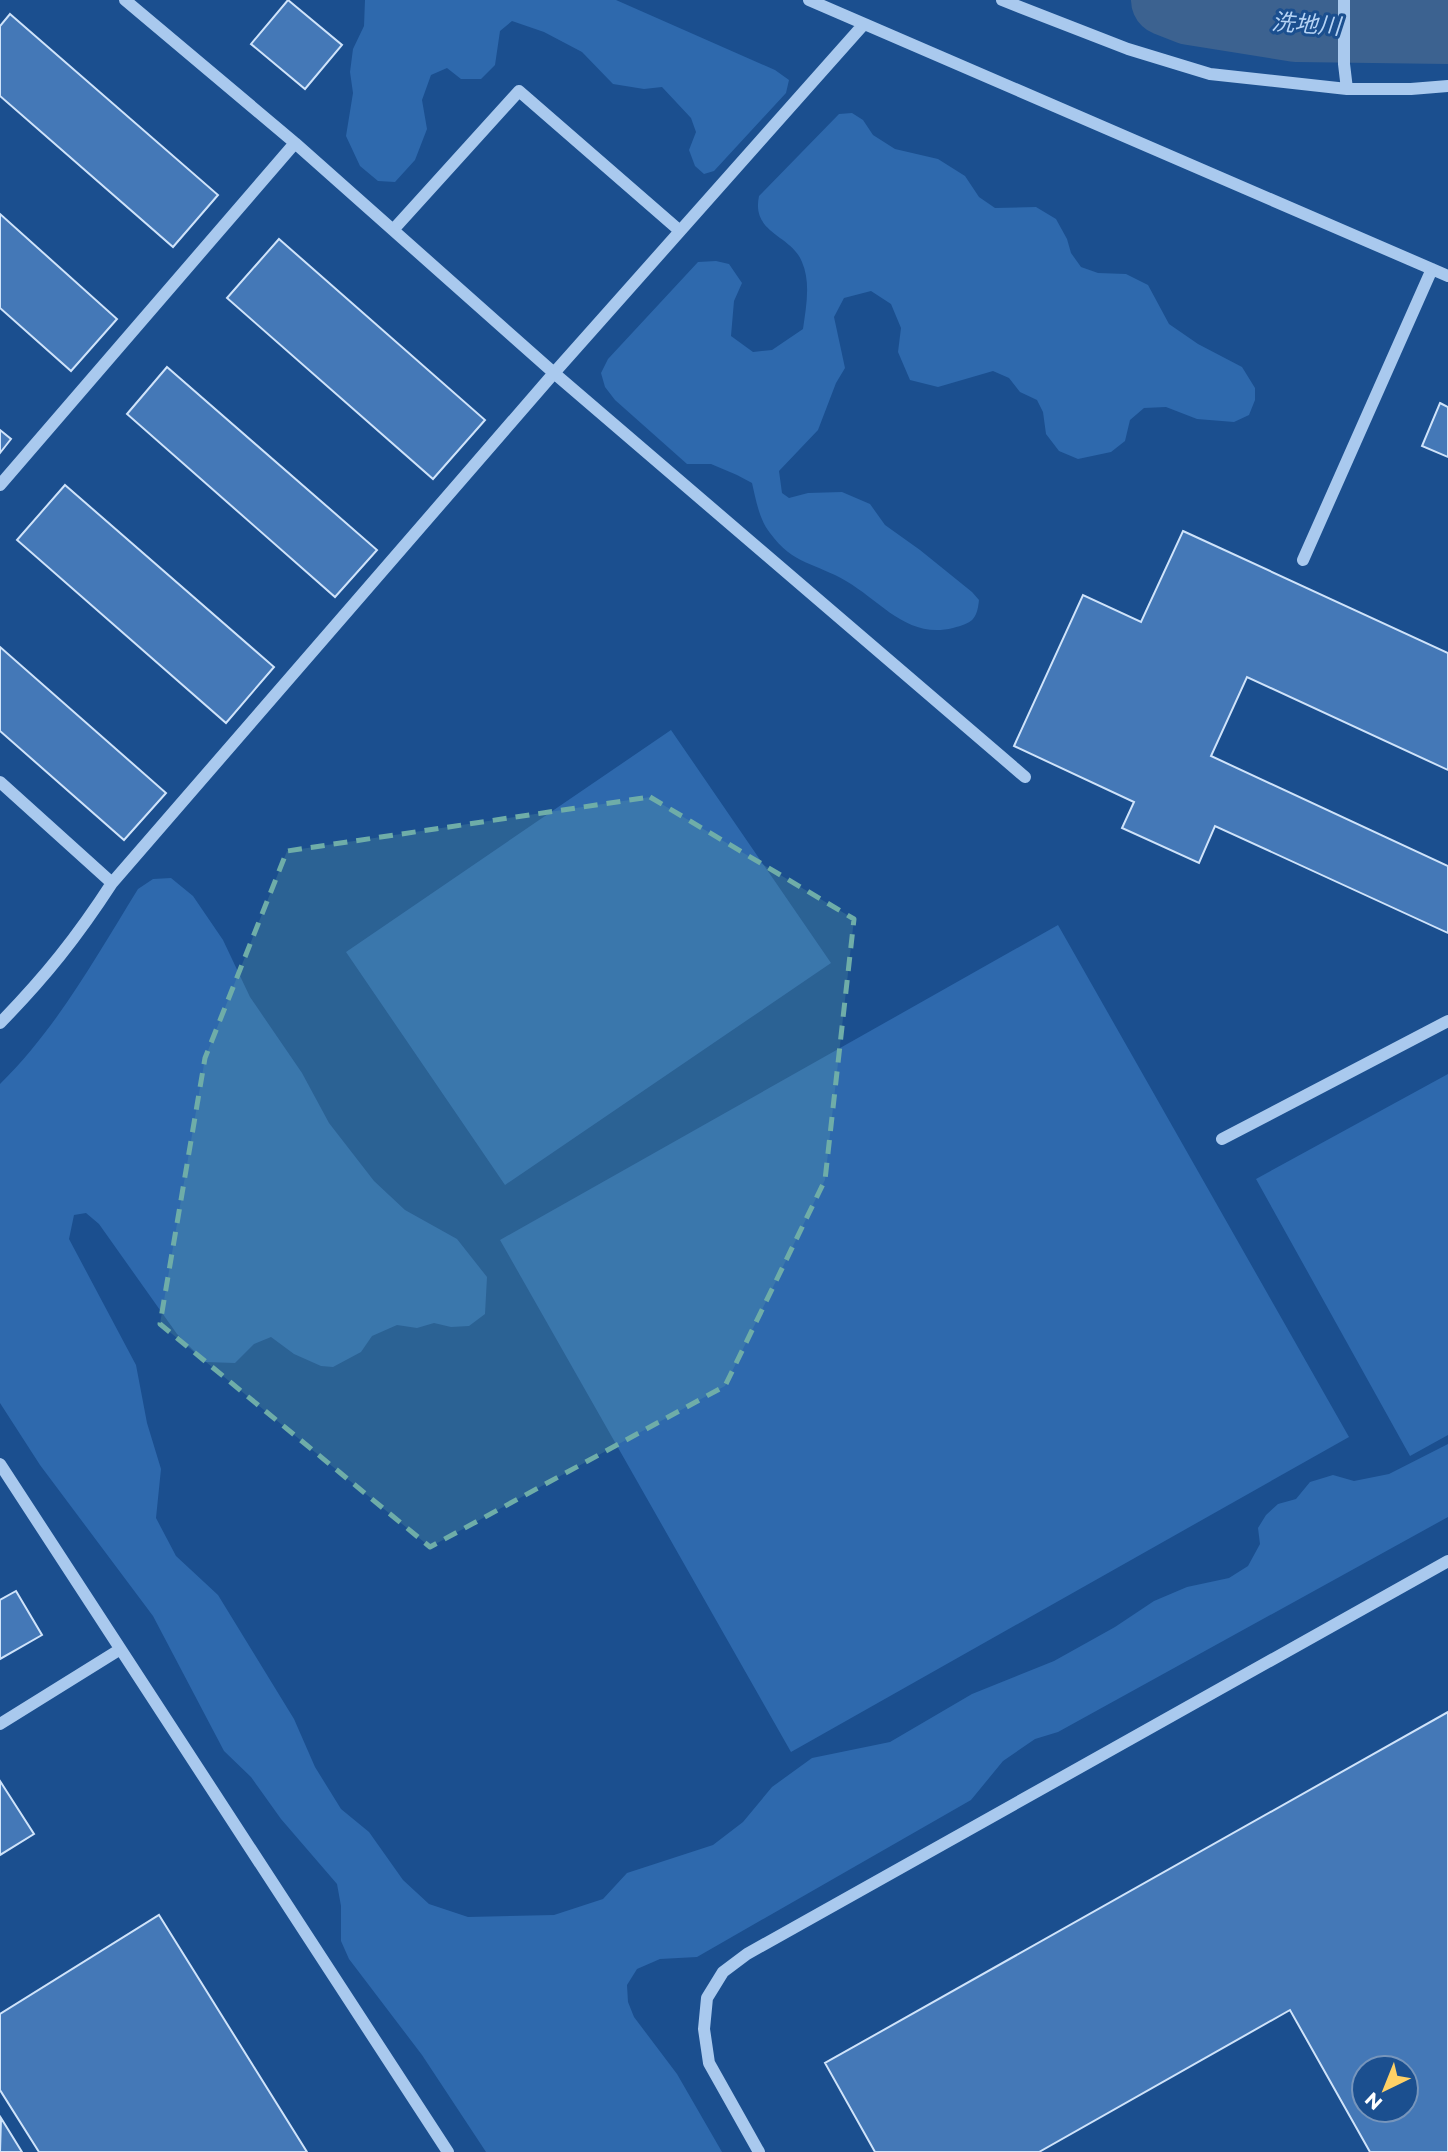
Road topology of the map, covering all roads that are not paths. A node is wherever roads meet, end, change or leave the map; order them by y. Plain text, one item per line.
1 (125, 0) edge
2 (809, 0) edge
3 (1002, 0) edge
4 (1344, 0) edge
5 (864, 24) junction
6 (1448, 86) edge
7 (1347, 89) junction
8 (295, 143) junction
9 (393, 230) junction
10 (680, 231) junction
11 (1432, 269) junction
12 (1448, 276) edge
13 (554, 373) junction
14 (0, 485) edge
15 (1303, 560) dead end
16 (1025, 777) dead end
17 (0, 782) edge
18 (112, 883) junction
19 (1448, 1021) edge
20 (0, 1023) edge
21 (1222, 1139) dead end
22 (0, 1464) edge
23 (1448, 1561) edge
24 (119, 1650) junction
25 (0, 1724) edge
26 (448, 2152) edge
27 (759, 2152) edge

1 - 8 street
2 - 5 street
3 - 7 street
4 - 7 street
5 - 10 street
5 - 11 street
6 - 7 street
8 - 9 street
8 - 14 street
9 - 10 street
9 - 13 street
10 - 13 street
11 - 12 street
11 - 15 street
13 - 16 street
13 - 18 street
17 - 18 street
18 - 20 street
19 - 21 street
22 - 24 street
23 - 27 street
24 - 25 street
24 - 26 street

